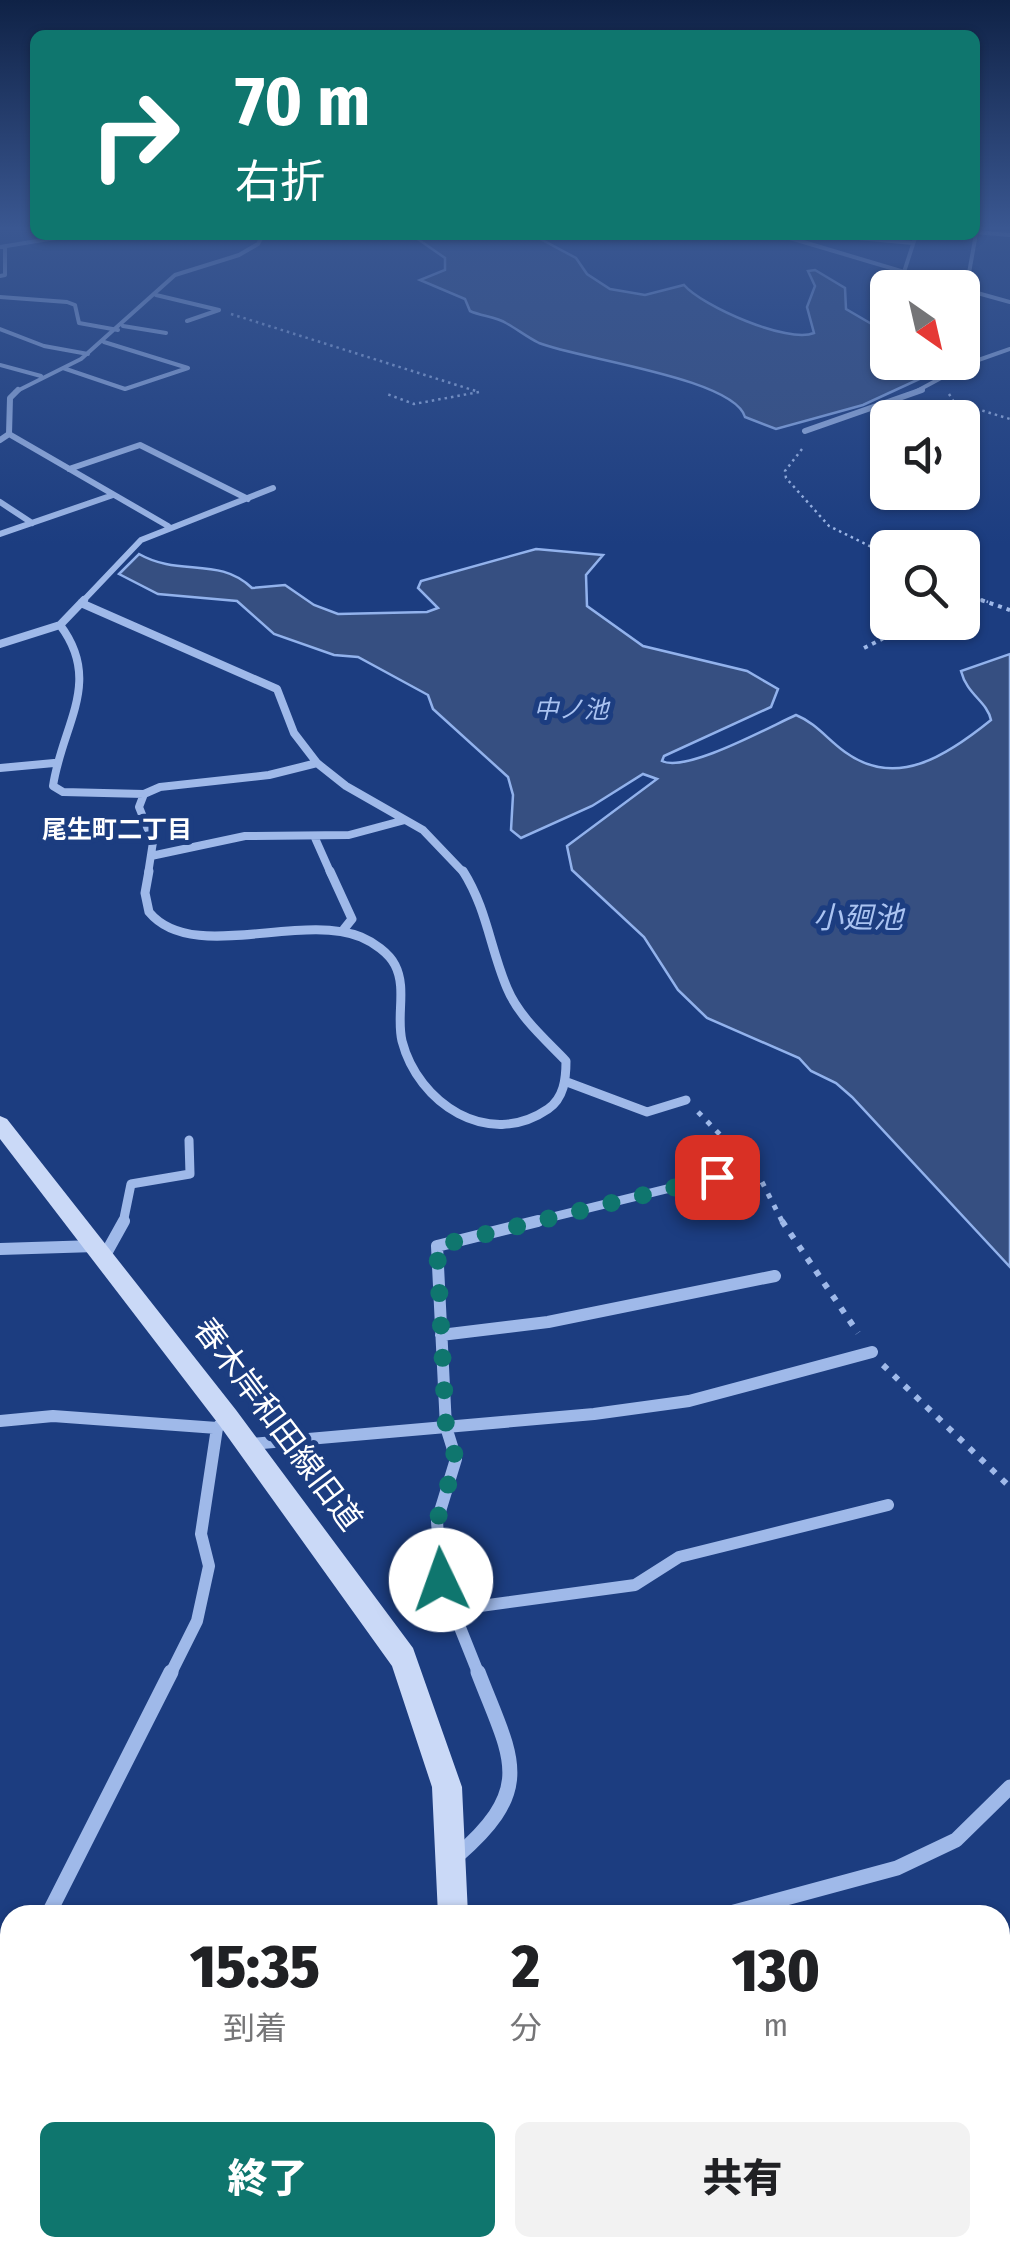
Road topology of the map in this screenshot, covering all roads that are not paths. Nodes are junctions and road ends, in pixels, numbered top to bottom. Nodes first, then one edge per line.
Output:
1 (11, 333) edge
2 (114, 333) edge
3 (104, 342) junction
4 (1010, 349) edge
5 (88, 354) junction
6 (0, 365) edge
7 (62, 368) junction
8 (42, 376) junction
9 (804, 431) road end
10 (9, 434) junction
11 (0, 440) edge
12 (70, 469) junction
13 (273, 488) dead end
14 (114, 495) junction
15 (248, 499) junction
16 (0, 502) edge
17 (32, 523) junction
18 (168, 526) junction
19 (0, 534) edge
20 (81, 604) junction
21 (60, 626) junction
22 (0, 644) edge
23 (54, 763) junction
24 (317, 763) junction
25 (0, 768) edge
26 (144, 794) junction
27 (406, 820) junction
28 (315, 838) junction
29 (151, 856) junction
30 (344, 930) junction
31 (567, 1082) junction
32 (686, 1100) road end
33 (0, 1124) edge
34 (189, 1140) dead end
35 (752, 1168) road end
36 (0, 1249) edge
37 (100, 1252) junction
38 (775, 1276) dead end
39 (441, 1335) junction
40 (872, 1352) road end
41 (0, 1421) edge
42 (222, 1423) junction
43 (446, 1427) junction
44 (248, 1445) junction
45 (888, 1505) dead end
46 (451, 1610) junction
47 (1010, 1787) edge
48 (453, 1859) junction
49 (53, 1905) edge
50 (453, 1905) edge
51 (761, 1905) edge

1 - 5 street
2 - 3 street
3 - 5 street
3 - 7 street
4 - 9 street
5 - 7 street
6 - 8 street
7 - 8 street
8 - 10 street
10 - 11 street
10 - 12 street
12 - 14 street
12 - 15 street
13 - 15 street
14 - 17 street
14 - 18 street
15 - 18 street
16 - 17 street
17 - 19 street
18 - 20 street
20 - 21 street
20 - 24 street
21 - 22 street
21 - 23 street
23 - 25 street
23 - 26 street
24 - 26 street
24 - 27 street
26 - 29 street
27 - 28 street
27 - 31 street
28 - 29 street
28 - 30 street
29 - 30 street
30 - 31 street
31 - 32 street
33 - 37 street, 春木岸和田線旧道
34 - 37 street
35 - 39 street
36 - 37 street
37 - 42 street, 春木岸和田線旧道
38 - 39 street
39 - 43 street
40 - 43 street
41 - 42 street
42 - 44 street, 春木岸和田線旧道
42 - 49 street
43 - 44 street
43 - 46 street
44 - 48 street, 春木岸和田線旧道
45 - 46 street
46 - 48 street
47 - 51 street
48 - 50 street, 春木岸和田線旧道

